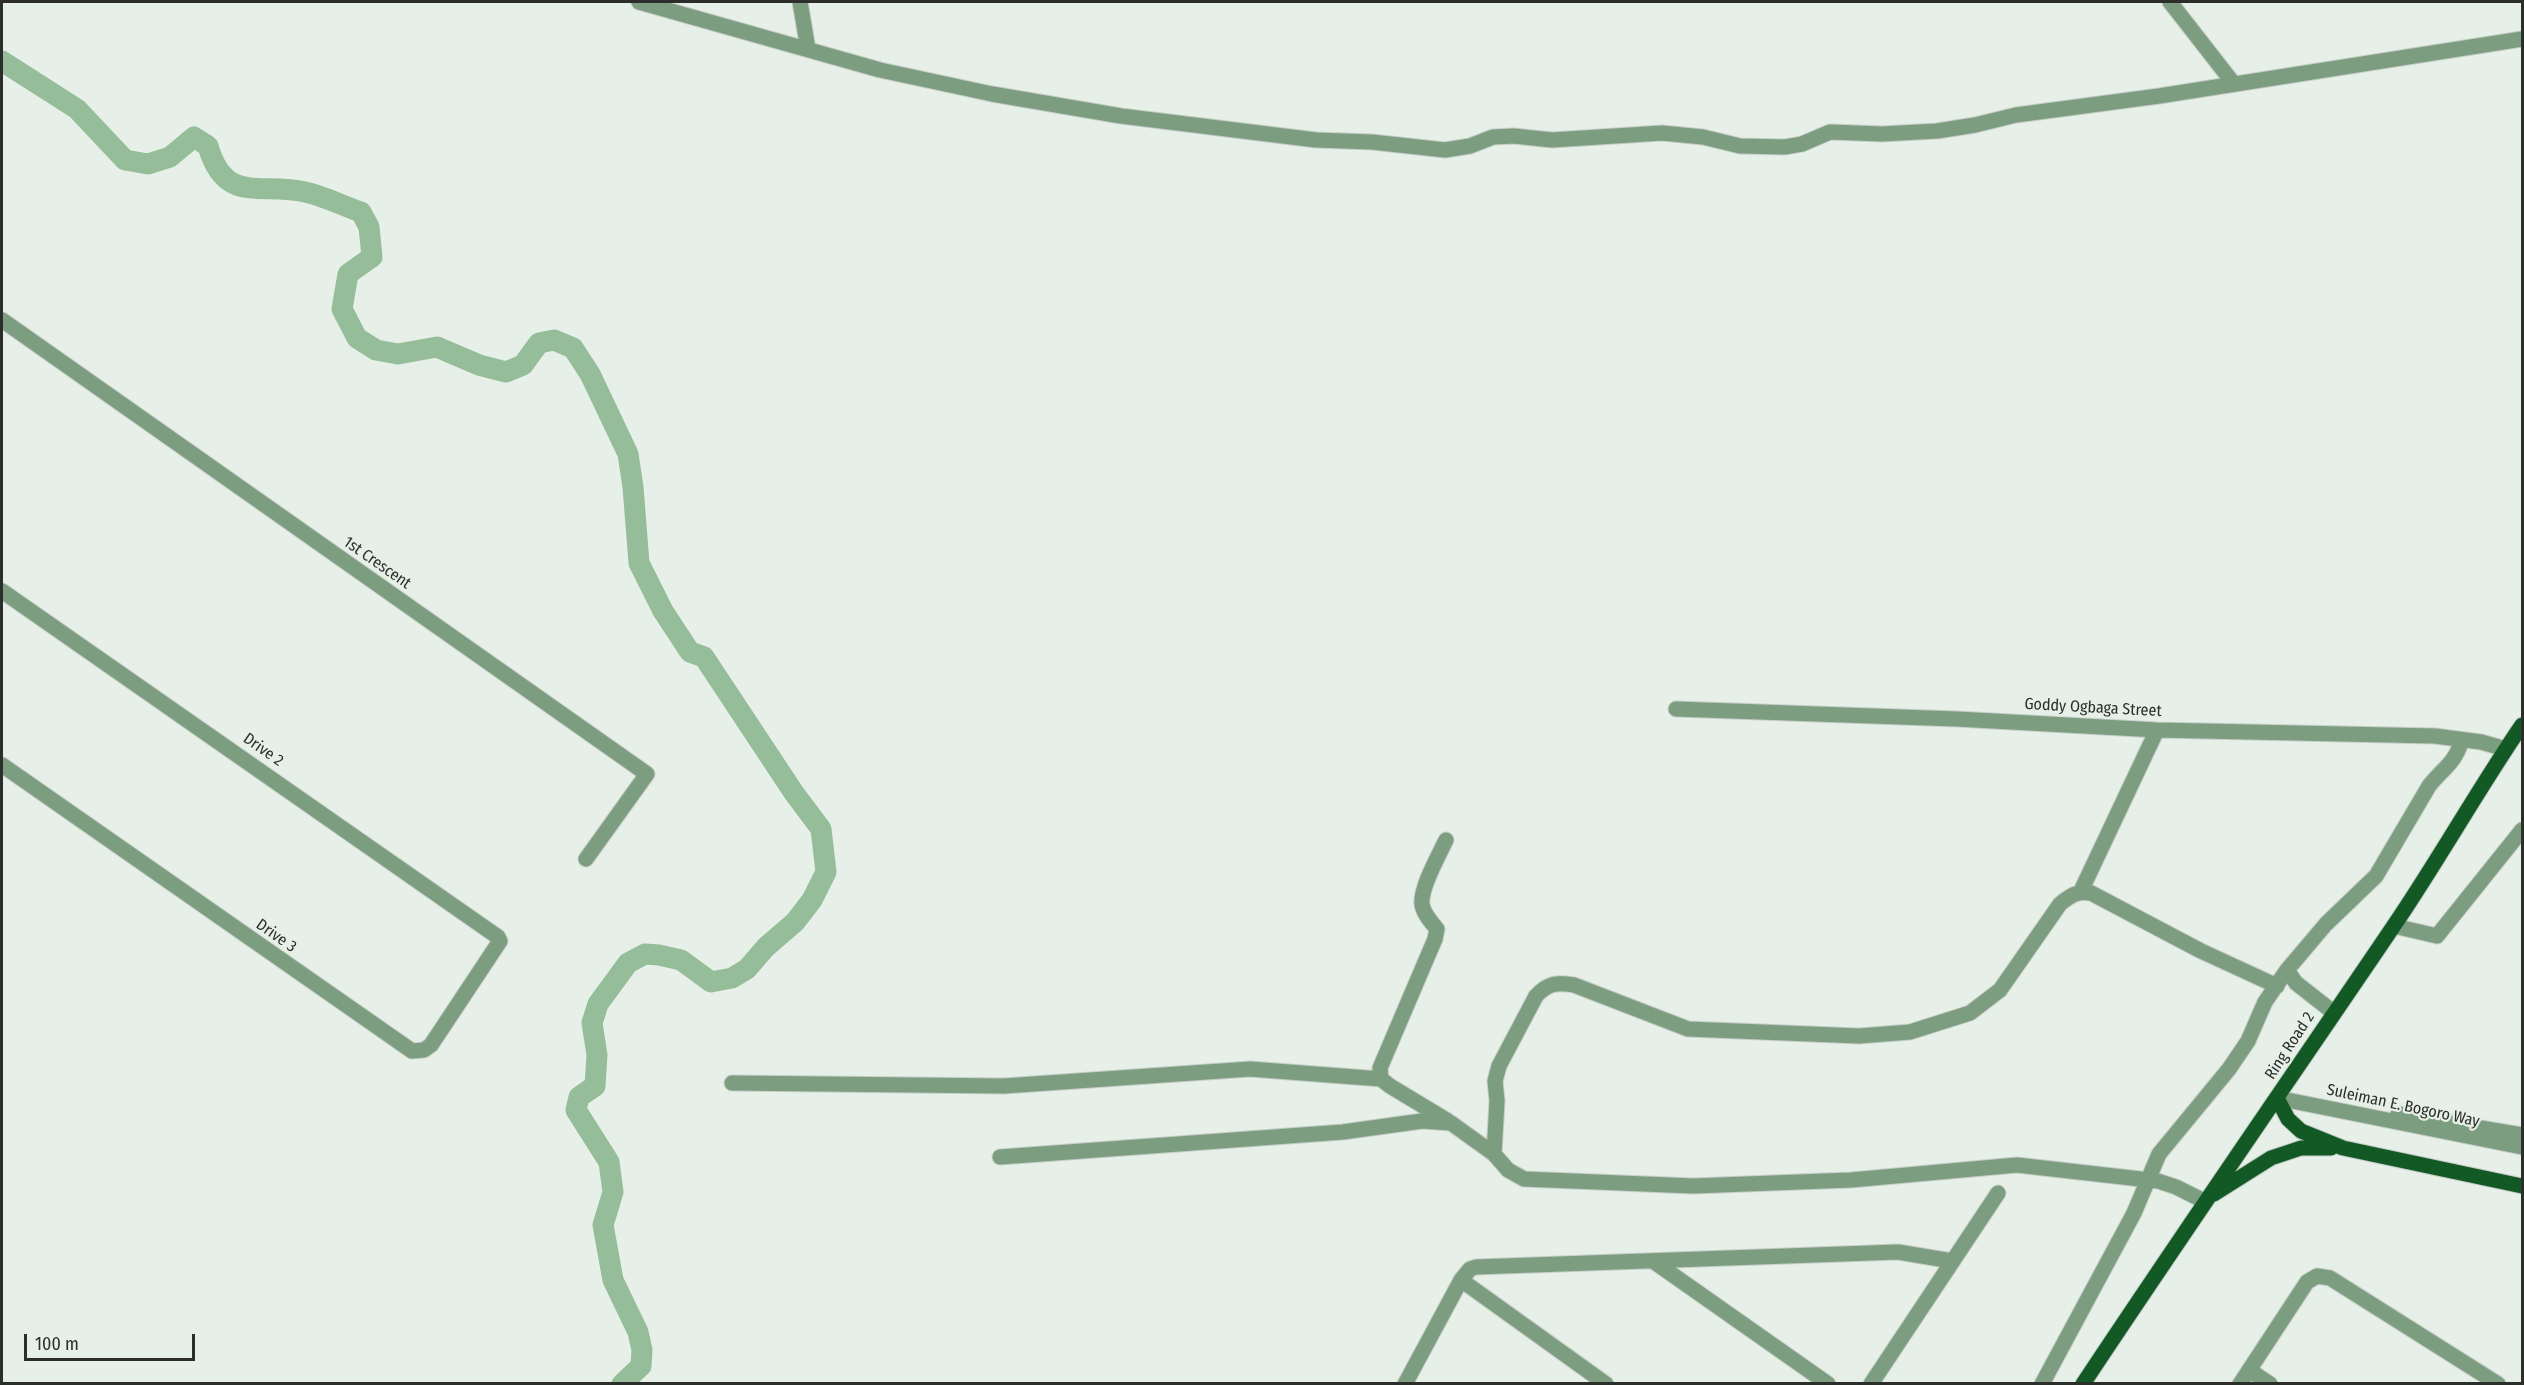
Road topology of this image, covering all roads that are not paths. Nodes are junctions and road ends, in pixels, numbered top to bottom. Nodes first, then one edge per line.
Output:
1 (639, 2) edge
2 (800, 2) edge
3 (2170, 2) edge
4 (2523, 39) edge
5 (808, 49) junction
6 (2234, 84) junction
7 (2, 320) edge
8 (2, 591) edge
9 (1676, 709) dead end
10 (2523, 725) edge
11 (2157, 730) junction
12 (2462, 740) junction
13 (2506, 749) junction
14 (2, 765) edge
15 (2523, 830) edge
16 (1446, 840) dead end
17 (586, 859) dead end
18 (2081, 891) junction
19 (2394, 926) junction
20 (500, 941) joint
21 (2287, 970) junction
22 (2277, 986) junction
23 (2333, 1012) junction
24 (1381, 1078) junction
25 (732, 1083) dead end
26 (2280, 1094) junction
27 (1451, 1123) junction
28 (2523, 1135) edge
29 (2523, 1147) edge
30 (2343, 1148) junction
31 (1494, 1154) junction
32 (1000, 1156) dead end
33 (2149, 1180) junction
34 (2523, 1186) edge
35 (1998, 1193) dead end
36 (2205, 1200) junction
37 (1653, 1261) junction
38 (1952, 1261) junction
39 (1461, 1280) junction
40 (2249, 1370) junction
41 (1405, 1383) edge
42 (1606, 1383) edge
43 (1828, 1383) edge
44 (1871, 1383) edge
45 (2042, 1383) edge
46 (2083, 1383) edge
47 (2240, 1383) edge
48 (2270, 1383) edge
49 (2498, 1383) edge

1 - 5 street
2 - 5 street
3 - 6 street
4 - 6 street
5 - 6 street
7 - 17 street, 1st Crescent
8 - 20 street, Drive 2
9 - 11 street, Goddy Ogbaga Street
10 - 13 main road, Ring Road 2
11 - 12 street, Goddy Ogbaga Street
11 - 18 street
12 - 13 street, Goddy Ogbaga Street
12 - 21 street
13 - 19 main road, Ring Road 2
14 - 20 street, Drive 3
15 - 19 street
16 - 24 street
18 - 22 street
18 - 31 street
19 - 23 main road, Ring Road 2
21 - 22 street
21 - 23 street
22 - 33 street
23 - 26 main road, Ring Road 2
24 - 25 street
24 - 27 street
26 - 28 street, Suleiman E. Bogoro Way
26 - 29 street, Suleiman E. Bogoro Way
26 - 30 main road
26 - 36 main road, Ring Road 2
27 - 31 street
27 - 32 street
30 - 34 main road
30 - 36 main road
31 - 33 street
33 - 36 street
33 - 45 street
35 - 38 street
36 - 46 main road, Ring Road 2
37 - 38 street
37 - 39 street
37 - 43 street
38 - 44 street
39 - 41 street
39 - 42 street
40 - 47 street
40 - 48 street
40 - 49 street

